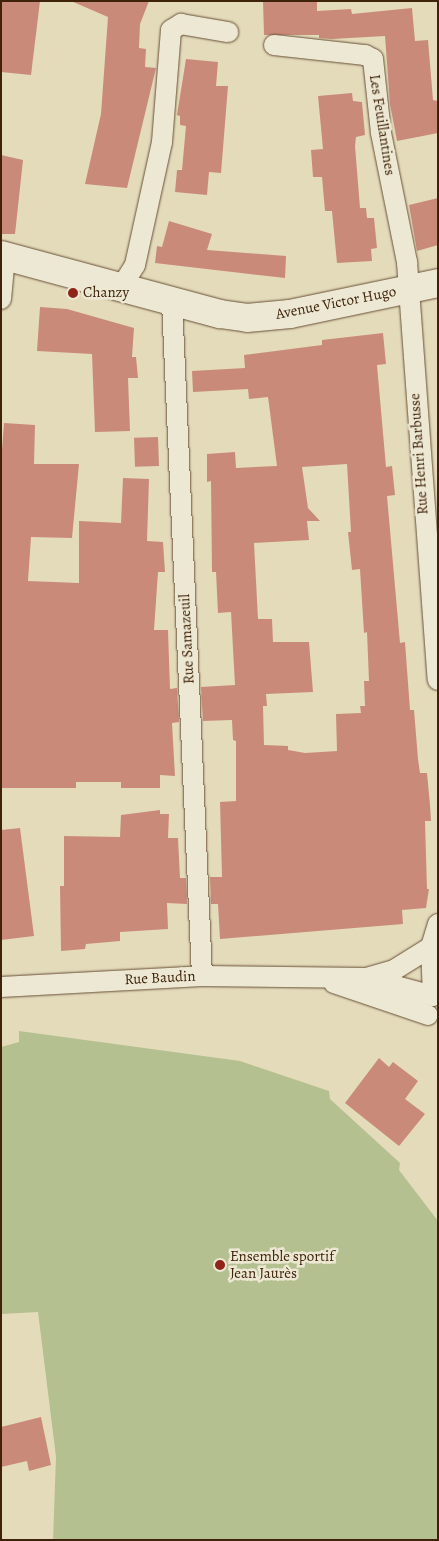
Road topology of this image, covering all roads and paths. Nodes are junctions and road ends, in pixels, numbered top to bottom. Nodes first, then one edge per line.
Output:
1 (228, 32) dead end
2 (274, 45) dead end
3 (3, 256) edge
4 (438, 283) edge
5 (120, 289) junction
6 (408, 289) junction
7 (1, 299) edge
8 (172, 302) junction
9 (438, 680) edge
10 (438, 924) edge
11 (431, 947) junction
12 (202, 976) junction
13 (318, 978) junction
14 (366, 978) junction
15 (1, 987) edge
16 (434, 1008) edge

1 - 5 street
2 - 6 street, Les Feuillantines
3 - 5 street, Avenue Victor Hugo
3 - 7 street
4 - 6 street, Avenue Victor Hugo
5 - 8 street, Avenue Victor Hugo
6 - 8 street, Avenue Victor Hugo
6 - 9 street, Rue Henri Barbusse
8 - 12 street, Rue Samazeuil
10 - 11 street
11 - 14 street
11 - 16 street
12 - 13 street, Rue Baudin
12 - 15 street, Rue Baudin
13 - 14 street, Rue Baudin
13 - 16 street, Rue Baudin
14 - 16 street, Rue Baudin

